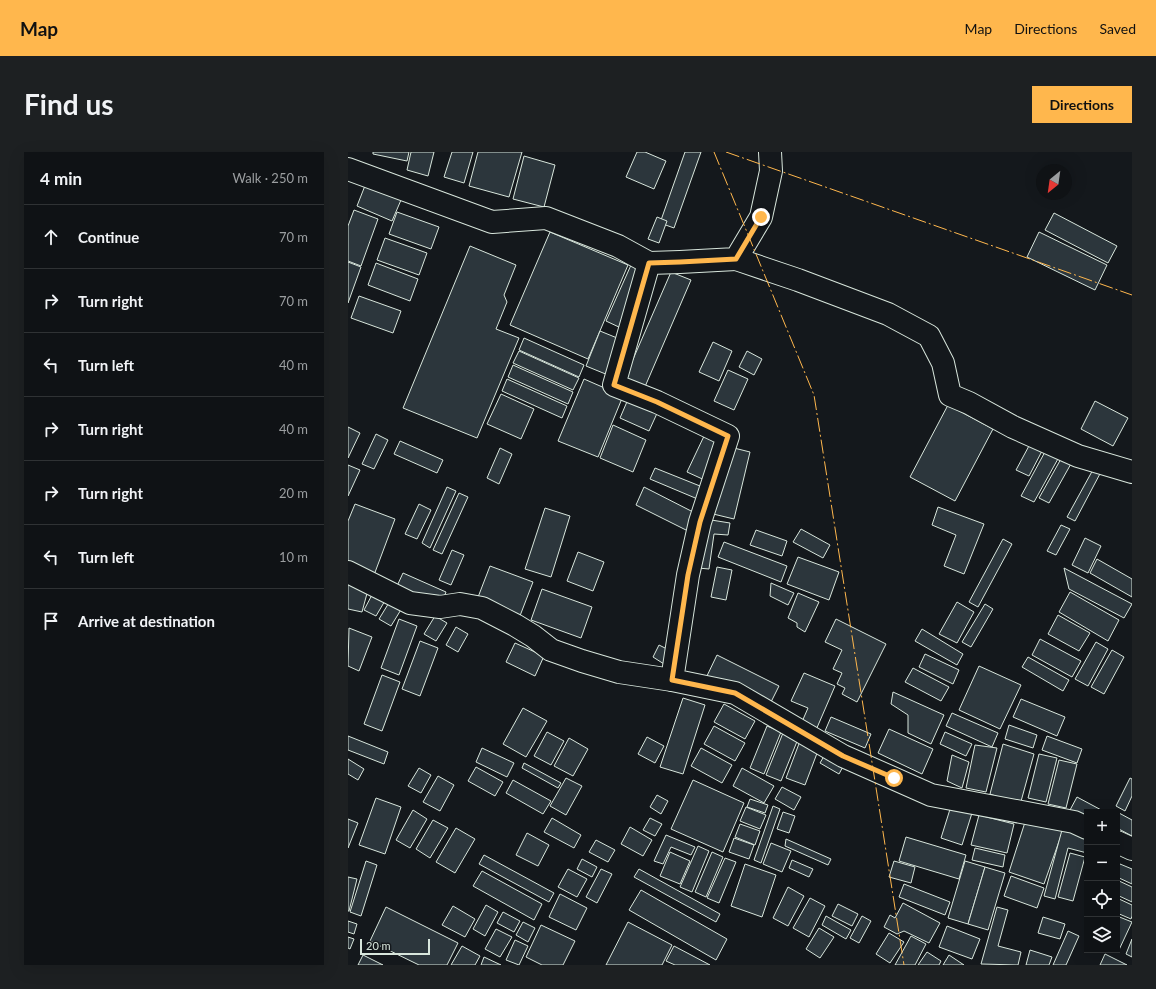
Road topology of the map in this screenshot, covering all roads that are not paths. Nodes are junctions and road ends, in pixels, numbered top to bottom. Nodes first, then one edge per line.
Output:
1 (770, 152) edge
2 (348, 169) edge
3 (736, 259) junction
4 (649, 263) junction
5 (1132, 472) edge
6 (348, 572) edge
7 (672, 680) junction
8 (1084, 827) edge
9 (1120, 843) edge
10 (1132, 849) edge

1 - 3 street
2 - 4 street
3 - 4 street
3 - 5 street
4 - 7 street
6 - 7 street
7 - 8 street
9 - 10 street

